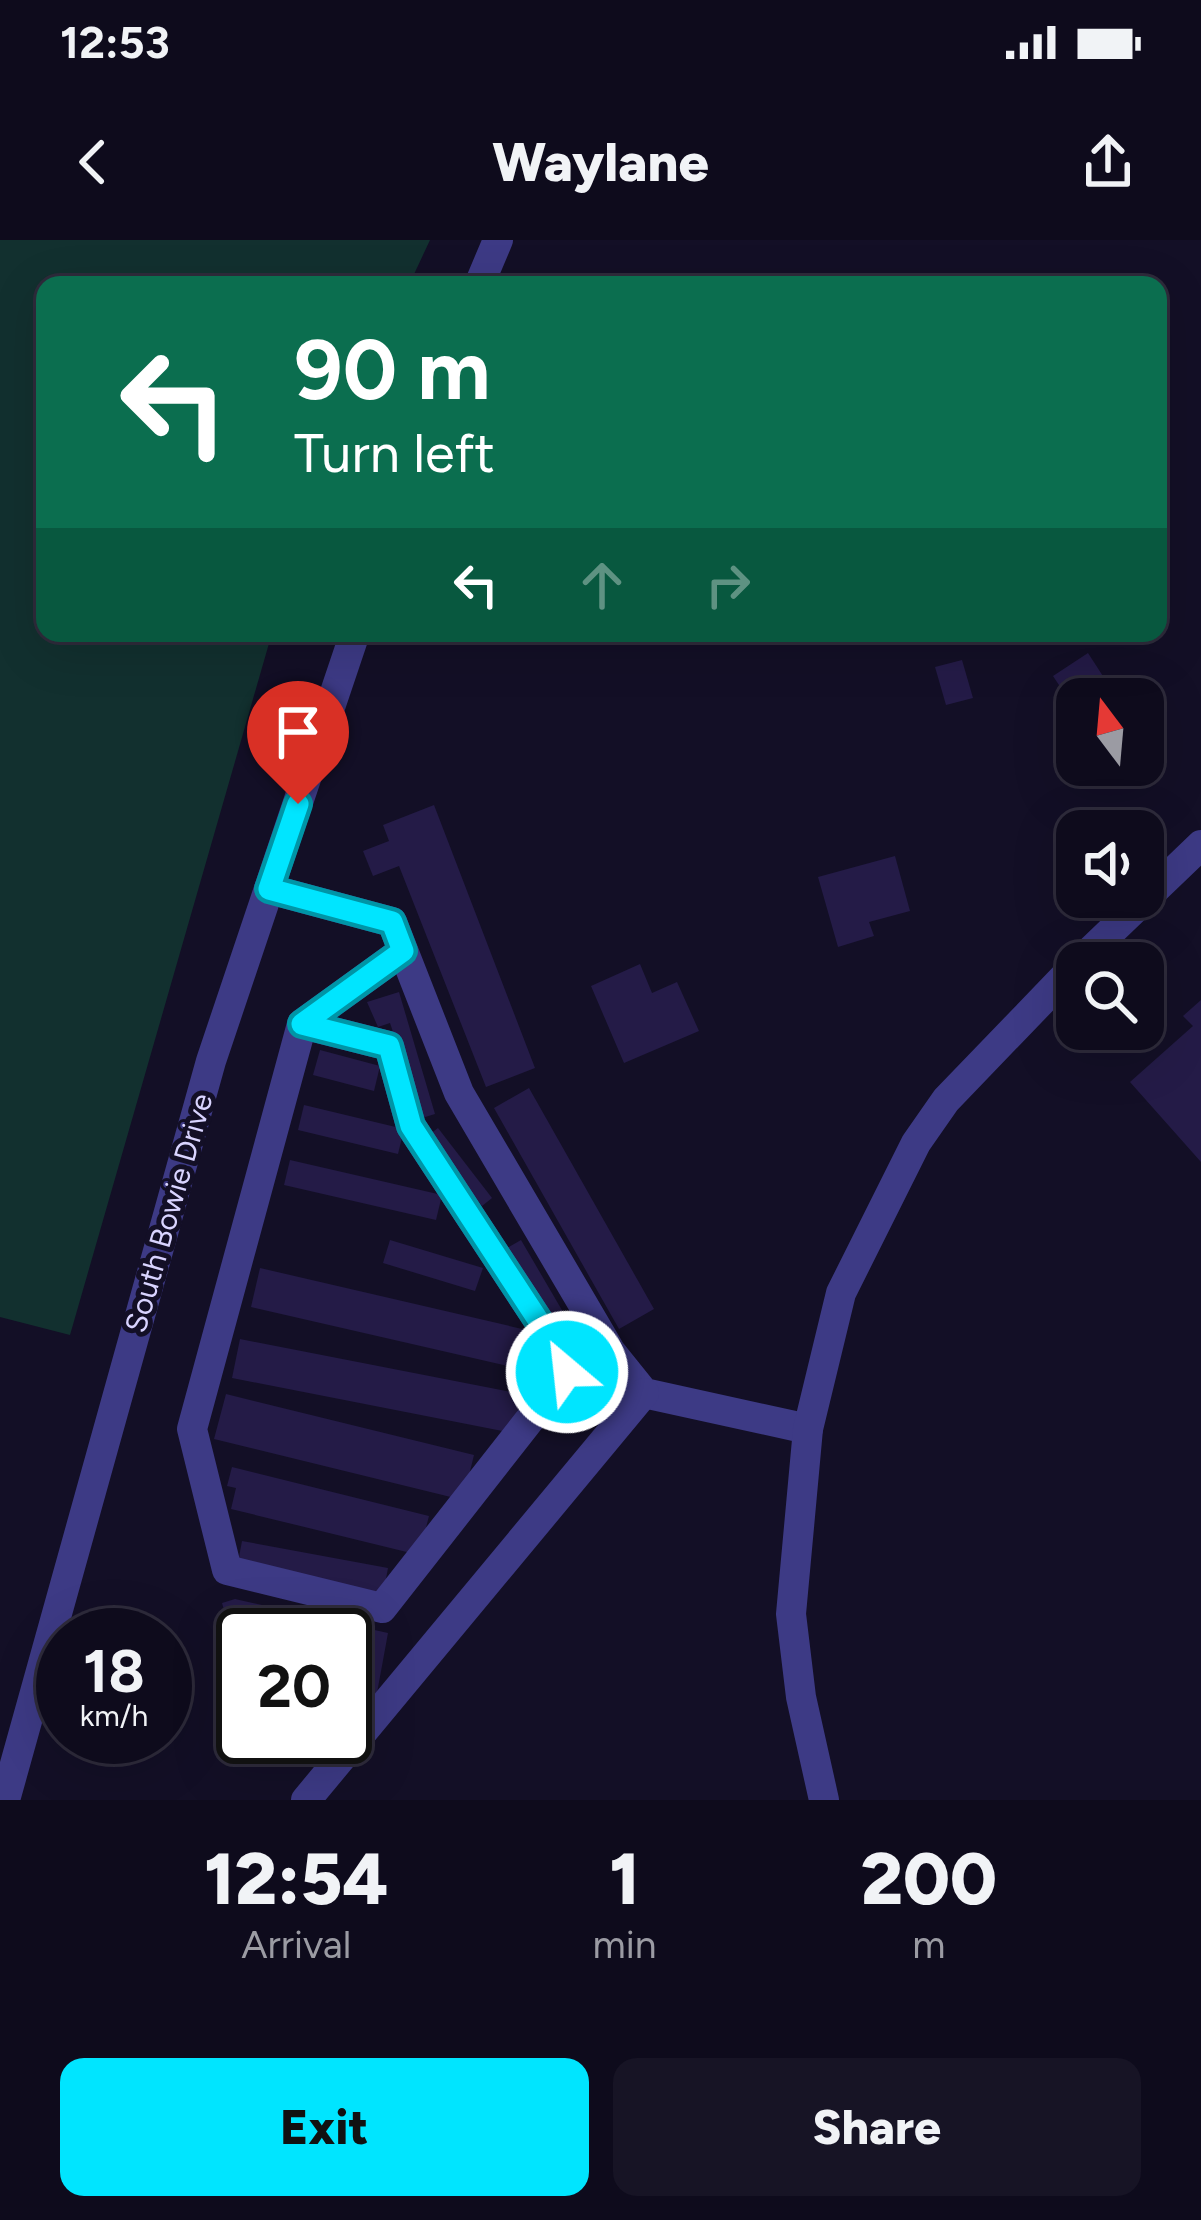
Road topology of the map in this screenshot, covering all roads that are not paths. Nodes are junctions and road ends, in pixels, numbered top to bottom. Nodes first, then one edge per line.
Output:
1 (498, 240) edge
2 (483, 276) edge
3 (352, 642) edge
4 (1198, 854) edge
5 (269, 889) junction
6 (1103, 942) edge
7 (403, 951) junction
8 (1056, 987) edge
9 (302, 1024) junction
10 (644, 1393) junction
11 (808, 1429) junction
12 (5, 1800) edge
13 (306, 1800) edge
14 (824, 1800) edge

1 - 2 street
3 - 5 street, South Bowie Drive
4 - 6 street
5 - 7 street
5 - 12 street, South Bowie Drive
7 - 9 street
7 - 10 street
8 - 11 street
9 - 9 street
10 - 11 street
10 - 13 street
11 - 14 street

